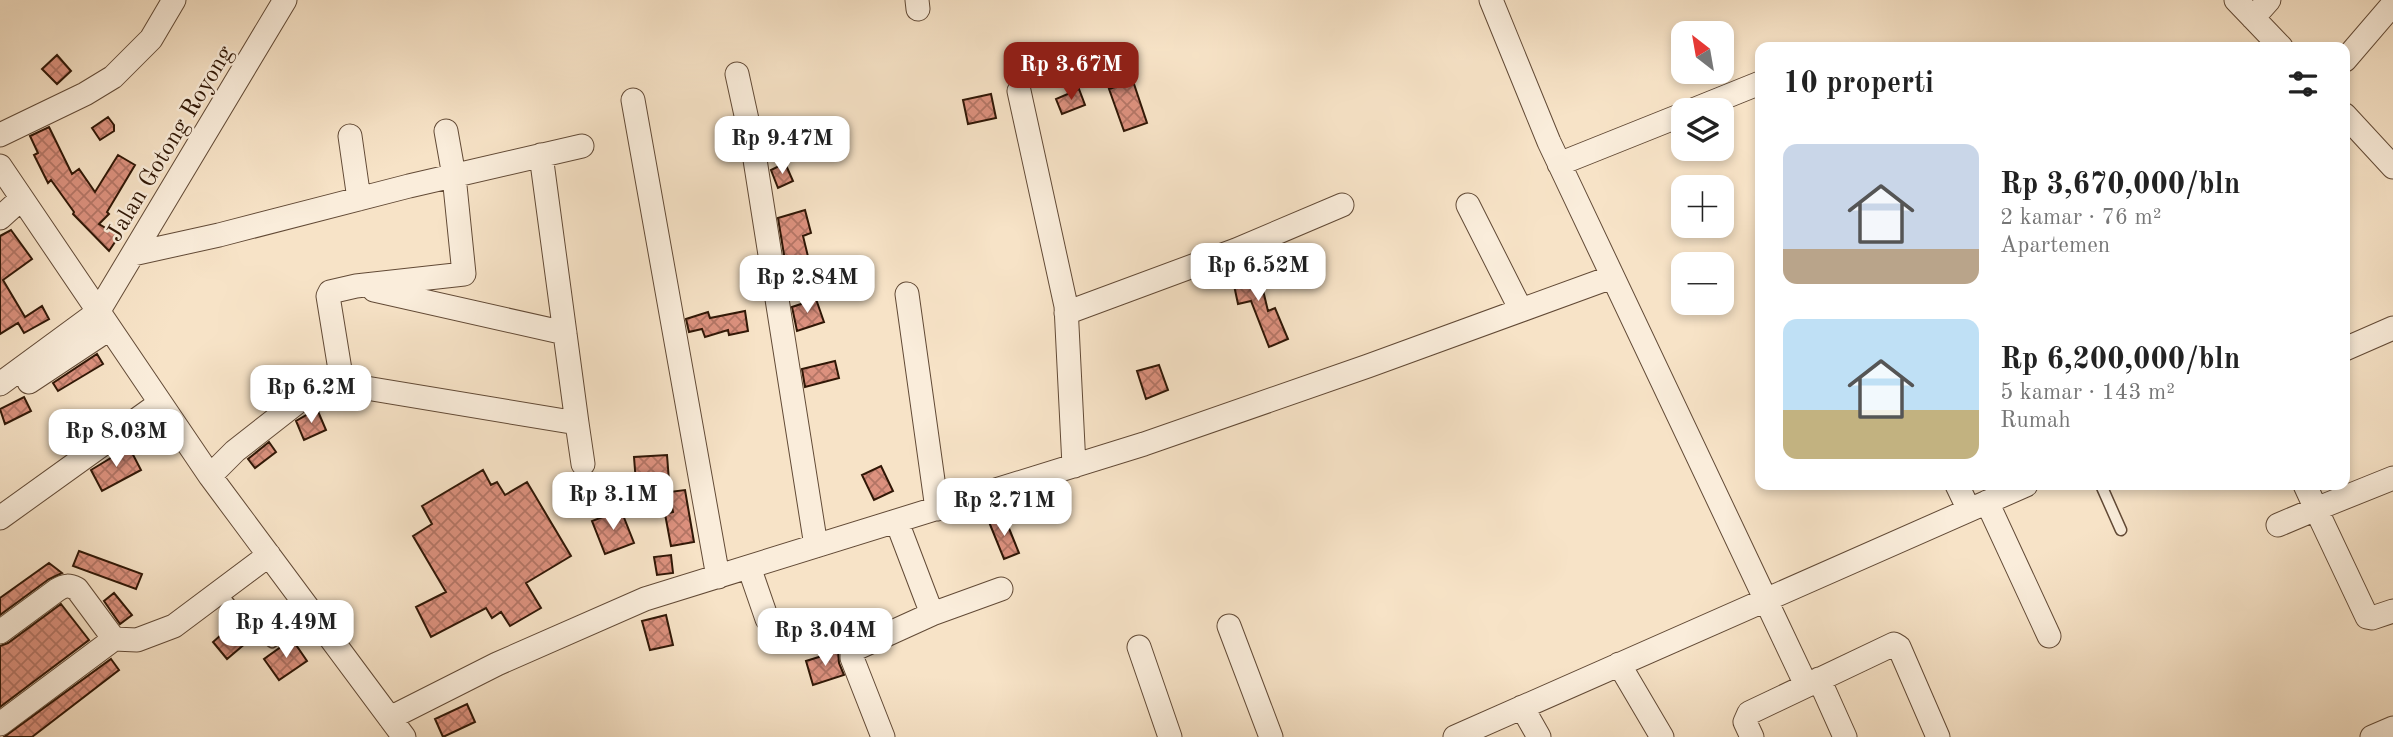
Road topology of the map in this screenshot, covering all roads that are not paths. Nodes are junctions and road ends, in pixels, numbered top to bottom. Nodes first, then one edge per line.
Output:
1 (174, 0) edge
2 (285, 0) edge
3 (1491, 0) edge
4 (2236, 0) edge
5 (2269, 0) edge
6 (2393, 4) edge
7 (2253, 18) junction
8 (2276, 42) edge
9 (2350, 54) edge
10 (737, 74) dead end
11 (1755, 85) edge
12 (1019, 91) dead end
13 (1723, 98) edge
14 (633, 100) dead end
15 (1671, 119) edge
16 (2350, 120) edge
17 (446, 131) dead end
18 (0, 135) edge
19 (350, 136) dead end
20 (582, 146) dead end
21 (541, 155) junction
22 (1559, 164) junction
23 (0, 166) edge
24 (2393, 167) edge
25 (454, 176) junction
26 (21, 199) junction
27 (359, 199) junction
28 (1342, 205) dead end
29 (1468, 205) dead end
30 (0, 218) edge
31 (133, 254) junction
32 (464, 274) junction
33 (1612, 277) junction
34 (356, 286) junction
35 (907, 295) dead end
36 (1521, 310) junction
37 (468, 312) junction
38 (1066, 313) junction
39 (103, 321) junction
40 (2393, 328) edge
41 (565, 333) junction
42 (2350, 347) edge
43 (29, 382) dead end
44 (0, 384) edge
45 (309, 394) dead end
46 (160, 403) junction
47 (577, 423) junction
48 (583, 464) dead end
49 (1073, 466) junction
50 (210, 475) junction
51 (2393, 478) edge
52 (1962, 490) edge
53 (2015, 490) edge
54 (2103, 490) edge
55 (2307, 490) edge
56 (1978, 506) junction
57 (937, 509) junction
58 (2316, 509) junction
59 (0, 518) edge
60 (897, 522) junction
61 (2278, 525) dead end
62 (2120, 530) dead end
63 (816, 546) junction
64 (269, 555) junction
65 (750, 566) junction
66 (718, 576) junction
67 (1001, 589) dead end
68 (221, 593) junction
69 (1767, 599) junction
70 (2393, 611) edge
71 (311, 612) junction
72 (932, 614) junction
73 (767, 619) dead end
74 (1229, 626) dead end
75 (0, 632) edge
76 (2049, 636) dead end
77 (114, 639) junction
78 (1139, 647) dead end
79 (1619, 664) junction
80 (1813, 682) junction
81 (1522, 707) junction
82 (390, 718) junction
83 (0, 724) edge
84 (2393, 728) edge
85 (875, 735) edge
86 (404, 737) edge
87 (1170, 737) edge
88 (1271, 737) edge
89 (1455, 737) edge
90 (1539, 737) edge
91 (1662, 737) edge
92 (1752, 737) edge
93 (1845, 737) edge
94 (1938, 737) edge
95 (2372, 737) edge

1 - 18 street
2 - 31 street, Jalan Gotong Royong
3 - 22 street
4 - 7 street
5 - 7 street
6 - 9 street
7 - 8 street
10 - 63 street
11 - 13 street
12 - 38 street
14 - 66 street
15 - 22 street
16 - 24 street
17 - 25 street
19 - 27 street
20 - 21 street
21 - 25 street
21 - 41 street
22 - 33 street
23 - 26 street
25 - 27 street
25 - 32 street
26 - 30 street
26 - 39 street
27 - 31 street
28 - 38 street
29 - 36 street
31 - 39 street, Jalan Gotong Royong
32 - 34 street
32 - 37 street
33 - 36 street
33 - 69 street
34 - 37 street
34 - 47 street
35 - 57 street
36 - 49 street
37 - 41 street
38 - 49 street
39 - 43 street
39 - 44 street
39 - 46 street
40 - 42 street
41 - 47 street
45 - 50 street
46 - 50 street
46 - 59 street
47 - 48 street
49 - 57 street
50 - 64 street
51 - 58 street
52 - 56 street
53 - 56 street
54 - 62 lane
55 - 58 street
56 - 69 street
56 - 76 street
57 - 60 street
58 - 61 street
58 - 70 street
60 - 63 street
60 - 72 street
63 - 65 street
64 - 68 street
64 - 71 street
65 - 66 street
65 - 73 street
66 - 82 street
67 - 72 street
68 - 71 lane
68 - 77 street
69 - 79 street
69 - 80 street
71 - 82 street
72 - 85 street
74 - 88 street
75 - 77 street
77 - 83 street
78 - 87 street
79 - 81 street
79 - 91 street
80 - 92 street
80 - 93 street
80 - 94 street
81 - 89 street
81 - 90 street
82 - 86 street
84 - 95 street

